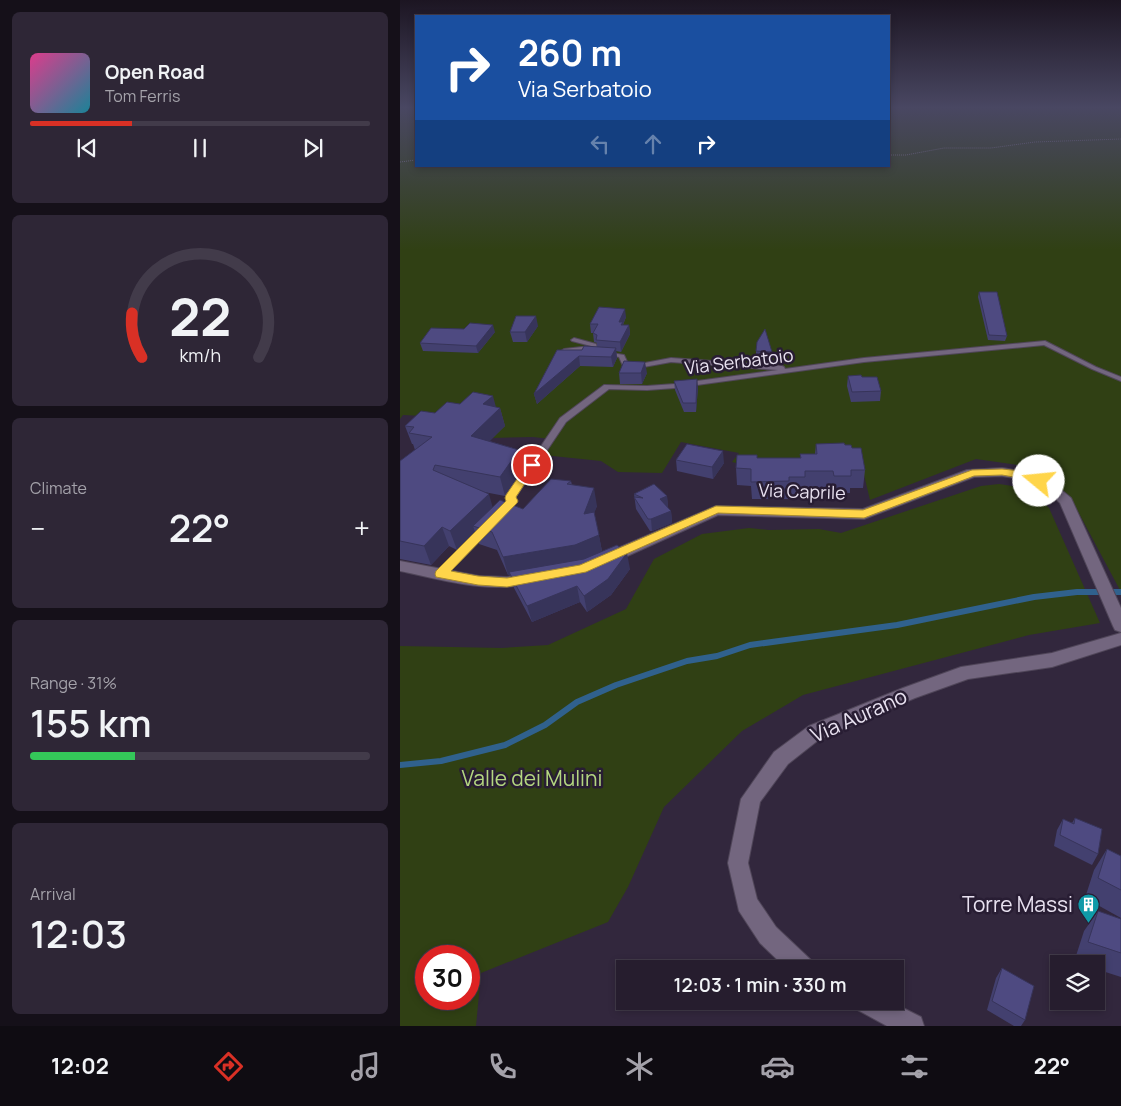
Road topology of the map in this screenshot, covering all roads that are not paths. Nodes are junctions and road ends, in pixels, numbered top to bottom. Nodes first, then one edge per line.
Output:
1 (574, 340) dead end
2 (802, 369) junction
3 (1121, 380) edge
4 (495, 520) edge
5 (489, 526) edge
6 (599, 562) edge
7 (400, 566) edge
8 (441, 574) junction
9 (545, 576) edge
10 (1118, 619) edge
11 (1121, 638) edge
12 (794, 960) edge
13 (881, 1010) edge
14 (912, 1026) edge

1 - 2 lane
2 - 3 lane, Via Serbatoio
2 - 4 lane, Via Serbatoio
5 - 8 lane
6 - 10 street, Via Caprile
7 - 8 street
8 - 9 street
11 - 12 street, Via Aurano
13 - 14 street

